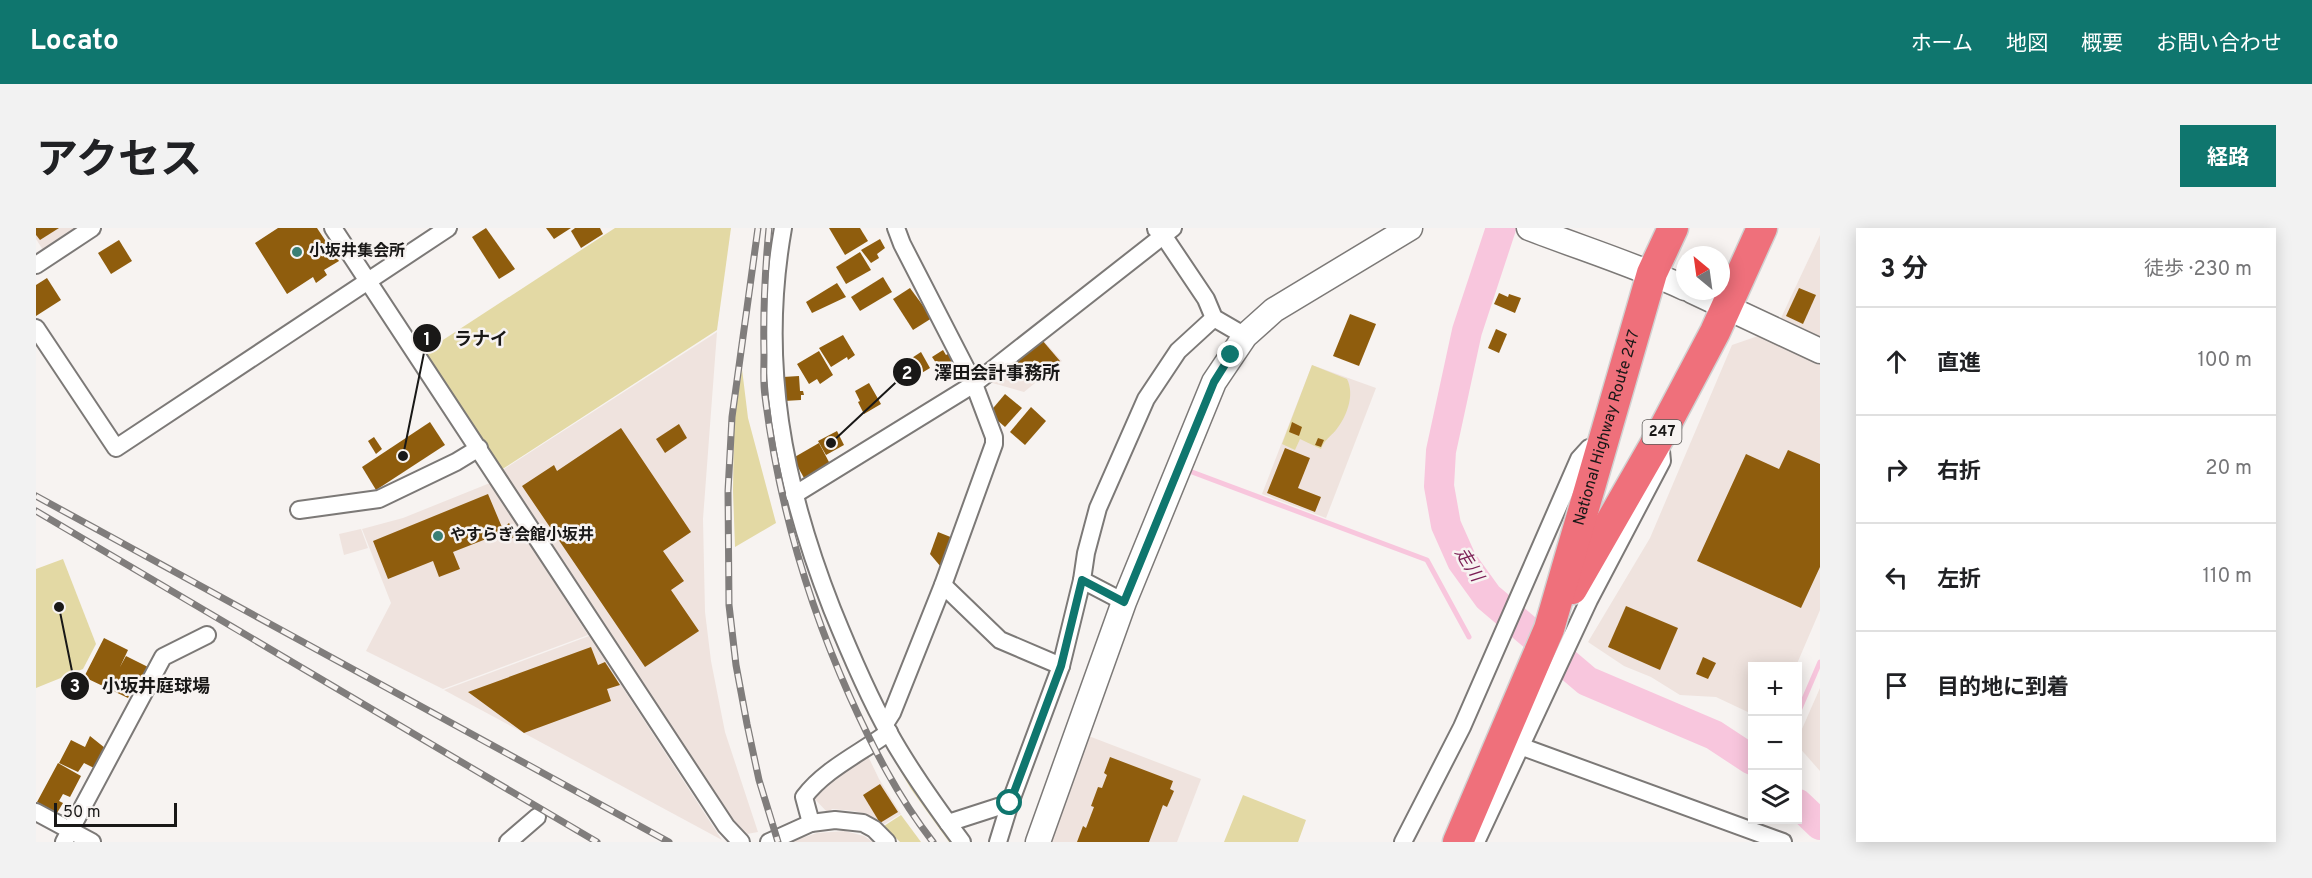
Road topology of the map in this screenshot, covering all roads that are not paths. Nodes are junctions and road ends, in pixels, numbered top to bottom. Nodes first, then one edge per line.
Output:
1 (92, 228) edge
2 (333, 228) edge
3 (448, 228) edge
4 (783, 228) edge
5 (896, 228) edge
6 (1410, 228) edge
7 (1529, 228) edge
8 (1673, 228) edge
9 (1762, 228) edge
10 (1164, 230) edge
11 (36, 265) edge
12 (1652, 273) junction
13 (367, 280) junction
14 (1676, 284) edge
15 (1712, 300) edge
16 (1728, 307) junction
17 (1214, 318) junction
18 (36, 328) edge
19 (1245, 336) junction
20 (1820, 351) edge
21 (974, 384) junction
22 (1661, 434) junction
23 (1602, 444) junction
24 (479, 448) junction
25 (794, 495) junction
26 (299, 510) dead end
27 (1082, 580) junction
28 (943, 585) junction
29 (1124, 602) junction
30 (1549, 629) junction
31 (207, 635) dead end
32 (1061, 666) junction
33 (887, 728) junction
34 (1521, 746) junction
35 (1010, 803) junction
36 (36, 812) edge
37 (537, 817) dead end
38 (811, 823) junction
39 (948, 823) junction
40 (67, 836) edge
41 (92, 842) edge
42 (508, 842) edge
43 (741, 842) edge
44 (769, 842) edge
45 (887, 842) edge
46 (962, 842) edge
47 (998, 842) edge
48 (1038, 842) edge
49 (1403, 842) edge
50 (1458, 842) edge
51 (1476, 842) edge
52 (1783, 842) edge

1 - 11 street
2 - 13 street
3 - 13 street
4 - 25 street
5 - 21 street
6 - 19 main road
7 - 12 main road
8 - 12 highway, National Highway Route 247 / 247
9 - 16 highway, National Highway Route 247 / 247
10 - 17 street
10 - 21 street
12 - 14 main road
12 - 23 highway, National Highway Route 247 / 247
13 - 18 street
13 - 24 street
15 - 16 main road
16 - 20 main road
16 - 22 highway, National Highway Route 247 / 247
17 - 19 street
17 - 27 street
19 - 29 main road
21 - 25 street
21 - 28 street
22 - 30 highway, National Highway Route 247 / 247
22 - 34 street
23 - 30 highway, National Highway Route 247 / 247
23 - 49 street
24 - 26 street
24 - 43 street
25 - 33 street
27 - 29 street
27 - 32 street
28 - 32 street
28 - 33 street
29 - 48 main road
30 - 50 highway, National Highway Route 247 / 247
31 - 40 street
32 - 35 street
33 - 38 street
33 - 39 street
34 - 51 street
34 - 52 street
35 - 39 street
35 - 47 street
36 - 40 street
37 - 42 street
38 - 44 street
38 - 45 street
39 - 46 street
40 - 41 street

